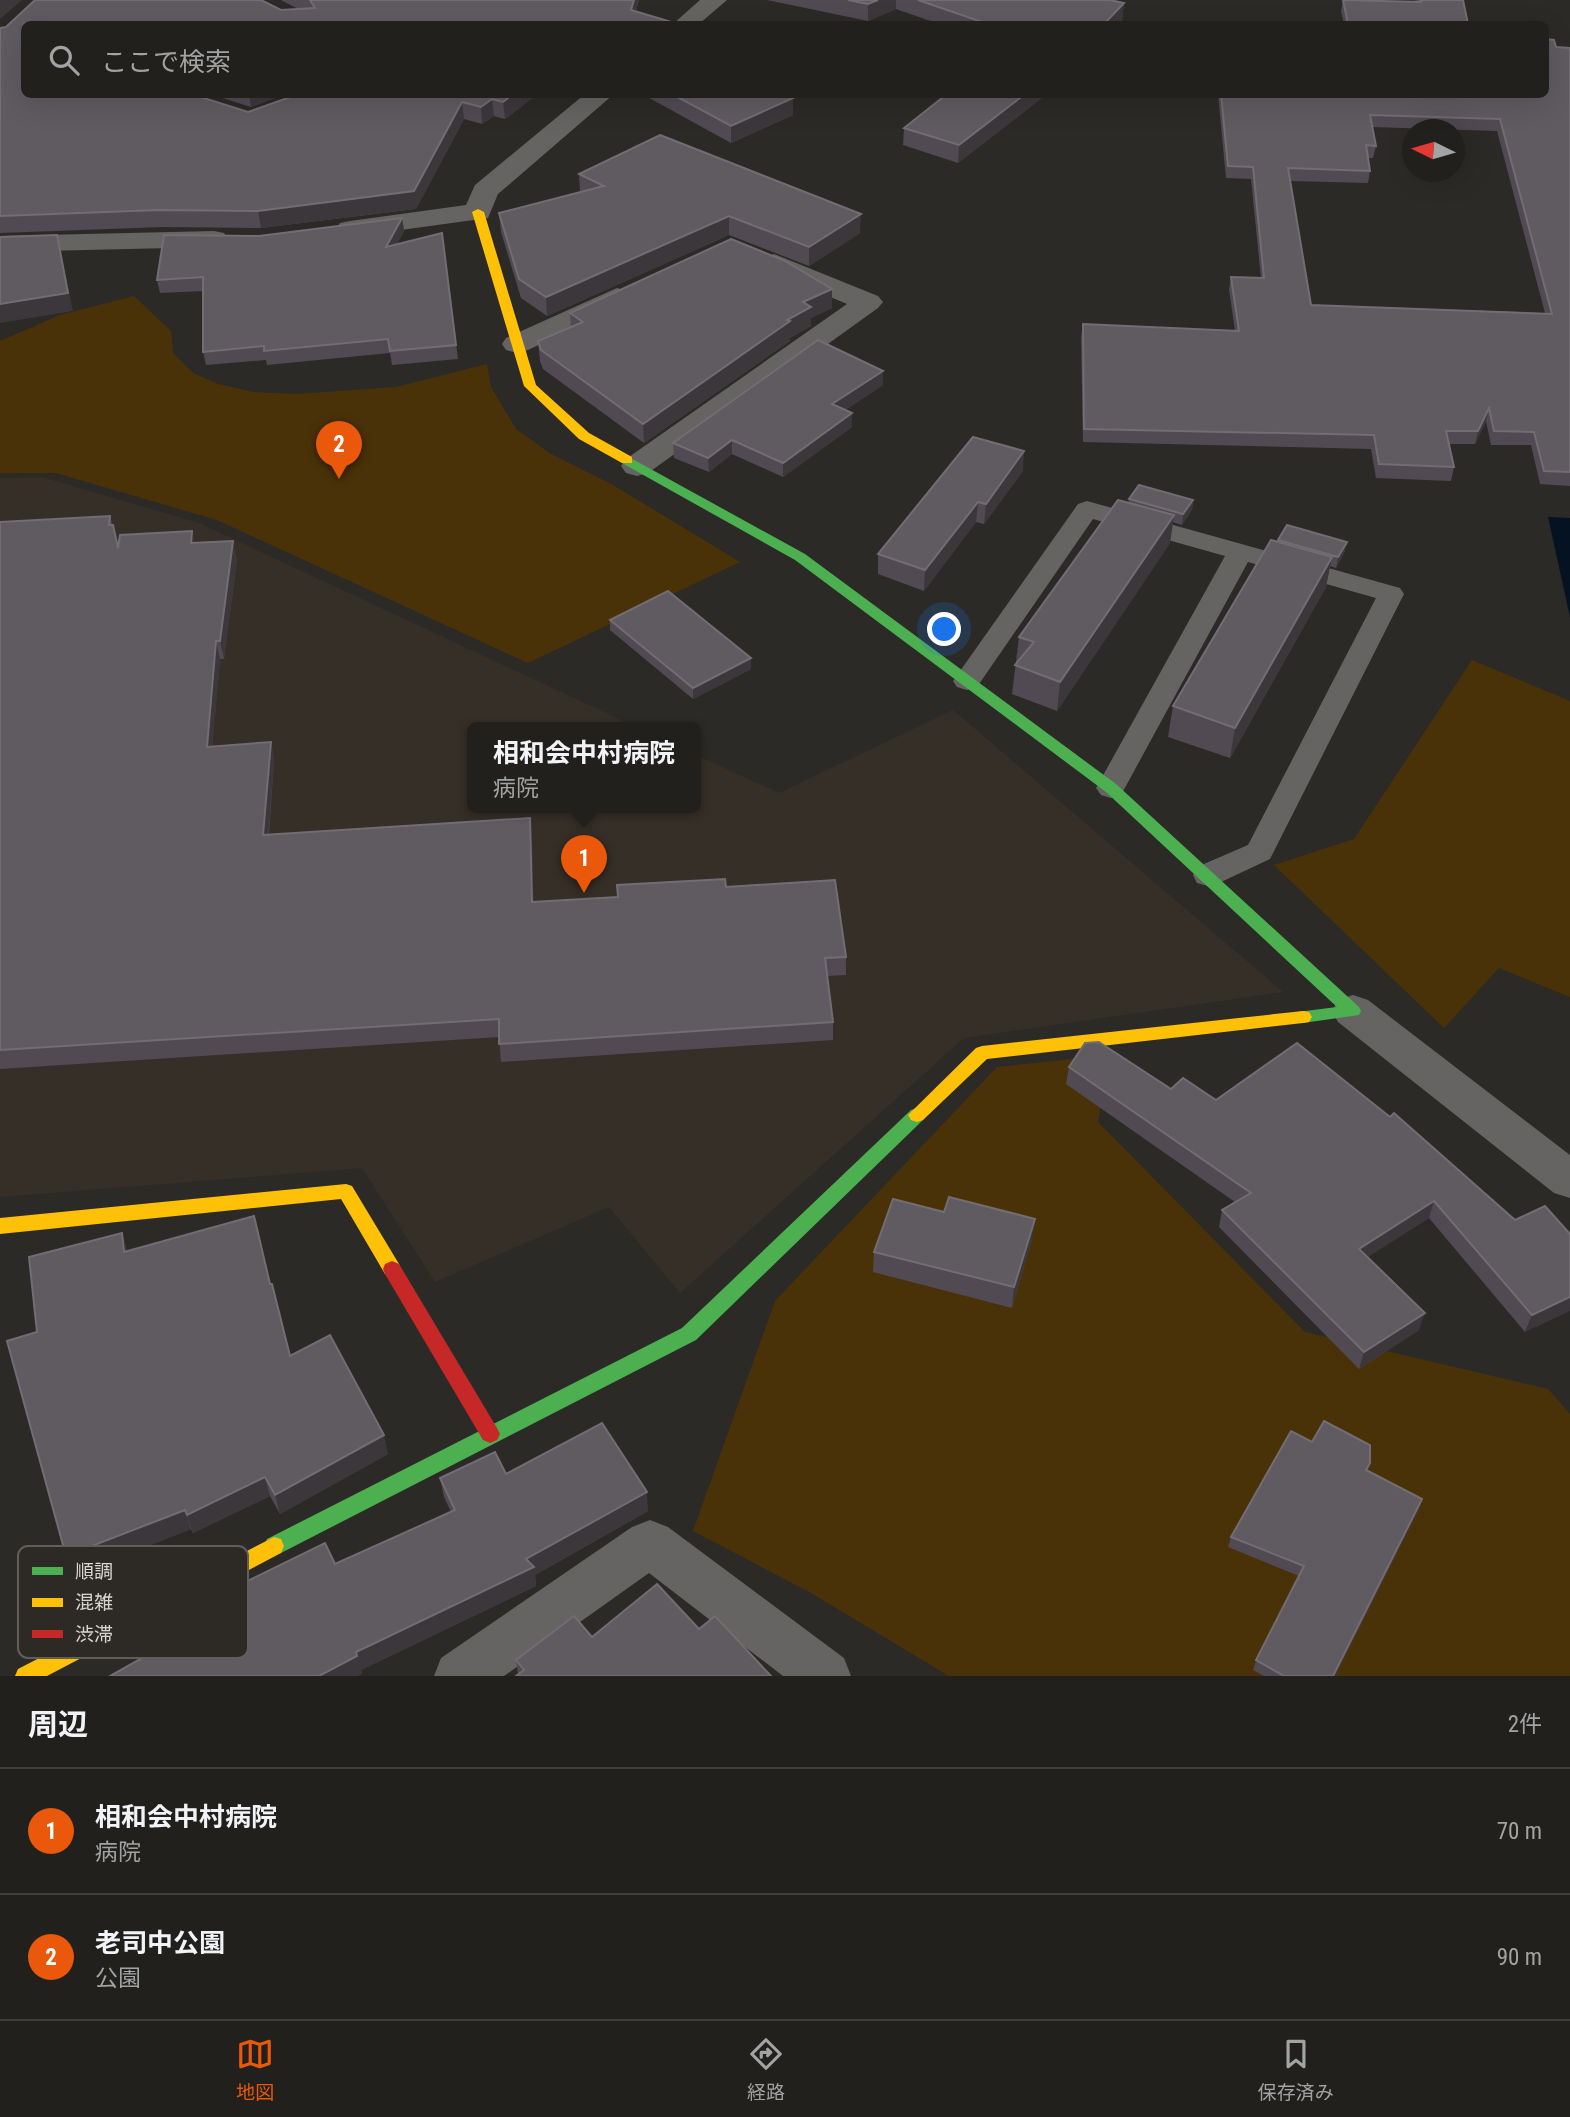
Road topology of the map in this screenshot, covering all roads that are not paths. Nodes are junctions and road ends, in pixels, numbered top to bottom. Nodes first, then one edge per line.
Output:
1 (715, 0) edge
2 (689, 21) edge
3 (596, 98) edge
4 (478, 212) junction
5 (328, 232) edge
6 (237, 239) edge
7 (0, 244) edge
8 (742, 250) edge
9 (642, 285) edge
10 (517, 344) junction
11 (637, 466) junction
12 (1240, 552) junction
13 (967, 681) junction
14 (1111, 788) junction
15 (1208, 875) junction
16 (1353, 1011) junction
17 (1570, 1180) edge
18 (0, 1226) edge
19 (490, 1434) junction
20 (248, 1560) edge
21 (61, 1658) edge
22 (26, 1676) edge
23 (460, 1676) edge
24 (825, 1676) edge

1 - 2 street
3 - 4 street
4 - 5 street
4 - 10 street
6 - 7 street
8 - 11 street
9 - 10 street
10 - 11 street
11 - 13 street
12 - 13 lane
12 - 14 lane
12 - 15 lane
13 - 14 street
14 - 15 street
15 - 16 street
16 - 17 street
16 - 19 street
18 - 19 street
19 - 20 street
21 - 22 street
23 - 24 street

